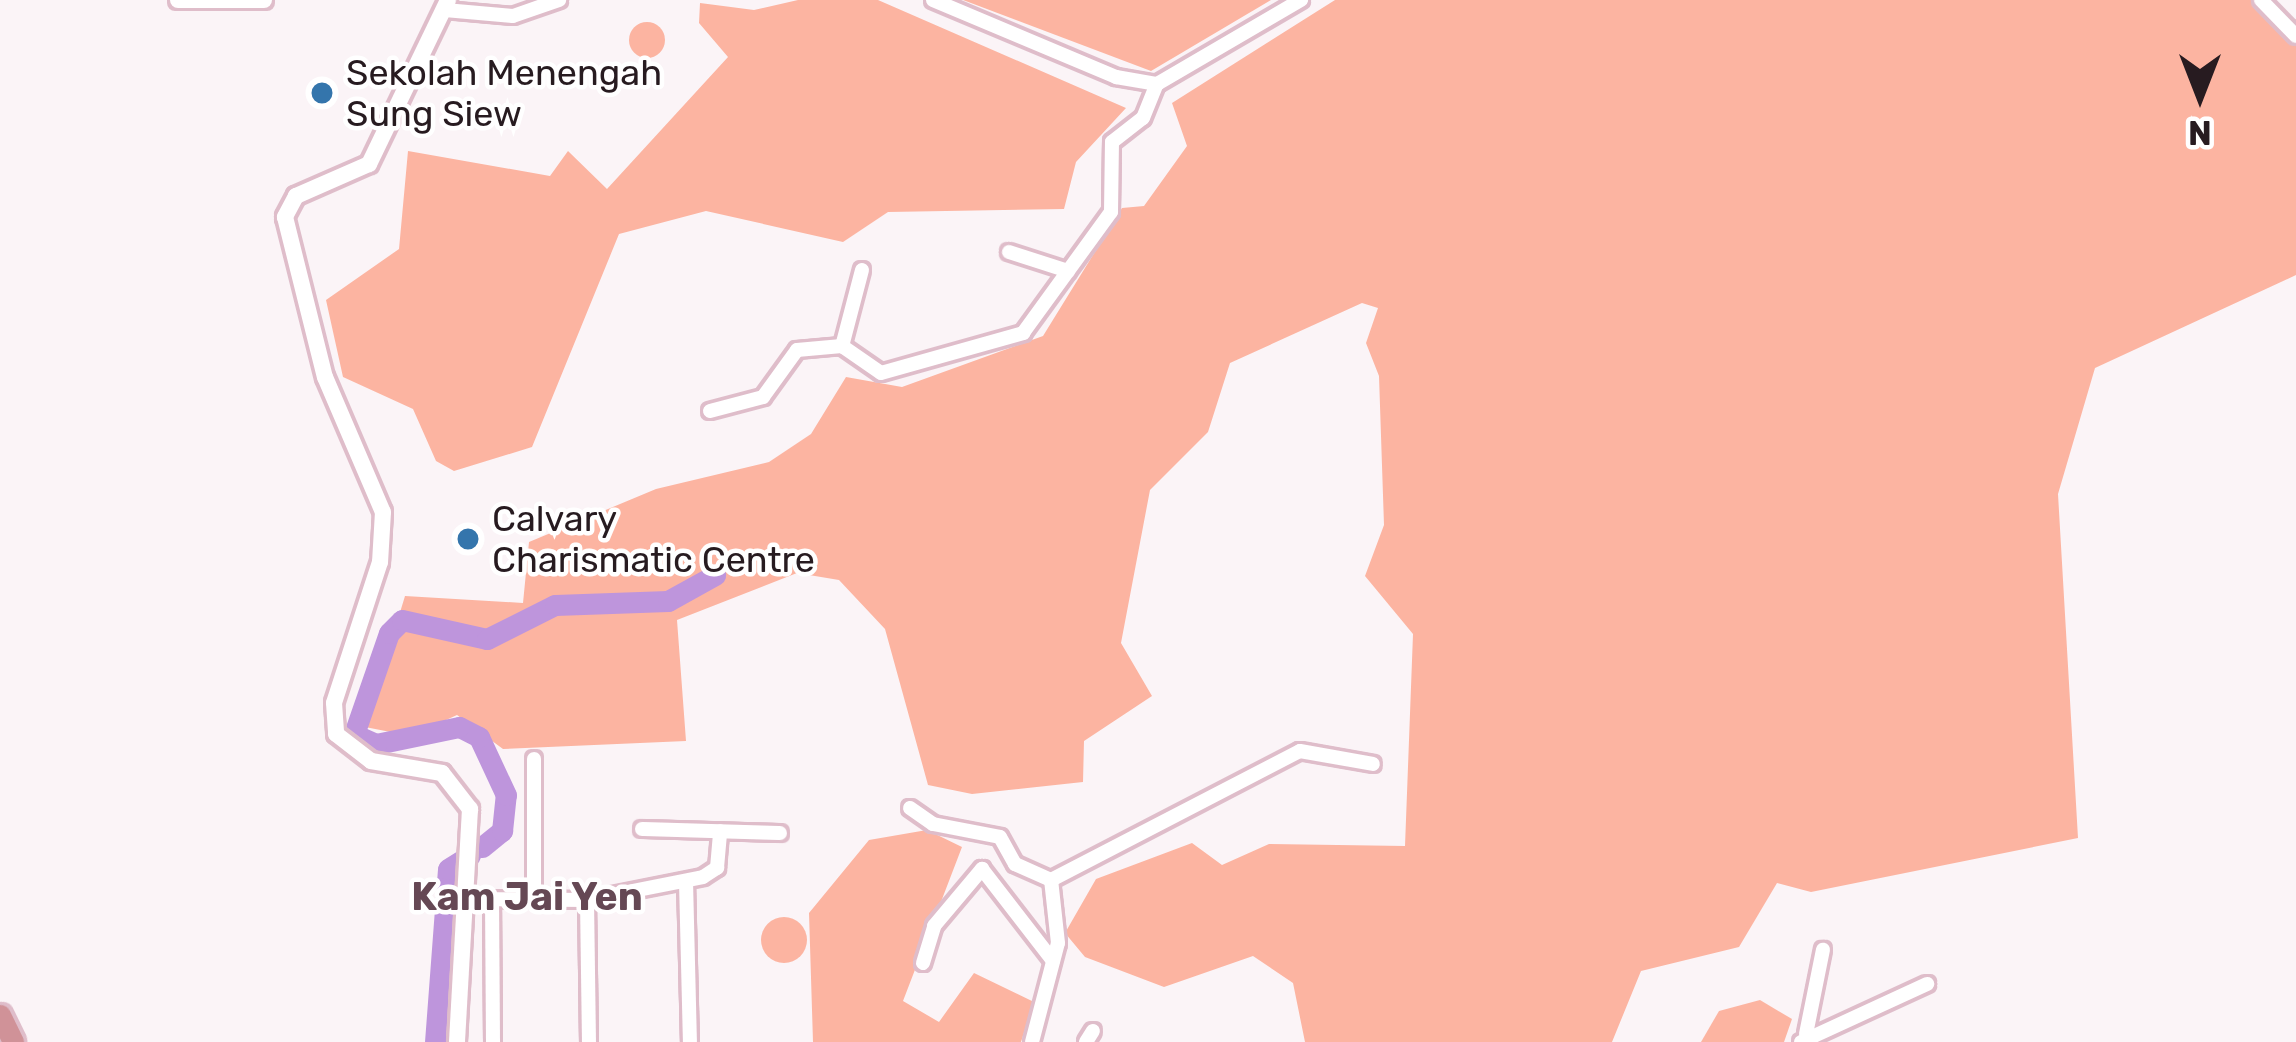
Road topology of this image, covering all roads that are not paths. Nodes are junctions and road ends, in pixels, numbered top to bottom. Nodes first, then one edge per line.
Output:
1 (178, 0) edge
2 (264, 0) edge
3 (559, 0) edge
4 (933, 0) edge
5 (1301, 0) edge
6 (2261, 0) edge
7 (446, 5) edge
8 (2296, 36) edge
9 (1157, 83) junction
10 (1009, 252) dead end
11 (862, 270) dead end
12 (1069, 271) junction
13 (842, 346) junction
14 (710, 411) dead end
15 (534, 759) dead end
16 (1373, 764) dead end
17 (910, 808) dead end
18 (642, 829) dead end
19 (720, 831) junction
20 (780, 833) dead end
21 (1051, 880) junction
22 (686, 881) junction
23 (468, 899) junction
24 (492, 899) junction
25 (534, 899) junction
26 (587, 900) junction
27 (1823, 950) dead end
28 (1053, 961) junction
29 (923, 963) dead end
30 (1927, 983) dead end
31 (0, 1015) edge
32 (1803, 1038) edge
33 (13, 1042) edge
34 (457, 1042) edge
35 (493, 1042) edge
36 (590, 1042) edge
37 (690, 1042) edge
38 (1032, 1042) edge

1 - 2 street
3 - 7 street
4 - 9 street
5 - 9 street
6 - 8 street
7 - 23 street
9 - 12 street
10 - 12 street
11 - 13 street
12 - 13 street
13 - 14 street
15 - 25 street
16 - 21 street
17 - 21 street
18 - 19 street
19 - 20 street
19 - 22 street
21 - 28 street
22 - 26 street
22 - 37 street
23 - 24 street
23 - 34 street
24 - 25 street
24 - 35 street
25 - 26 street
26 - 36 street
27 - 32 street
28 - 29 street
28 - 38 street
30 - 32 street
31 - 33 highway

